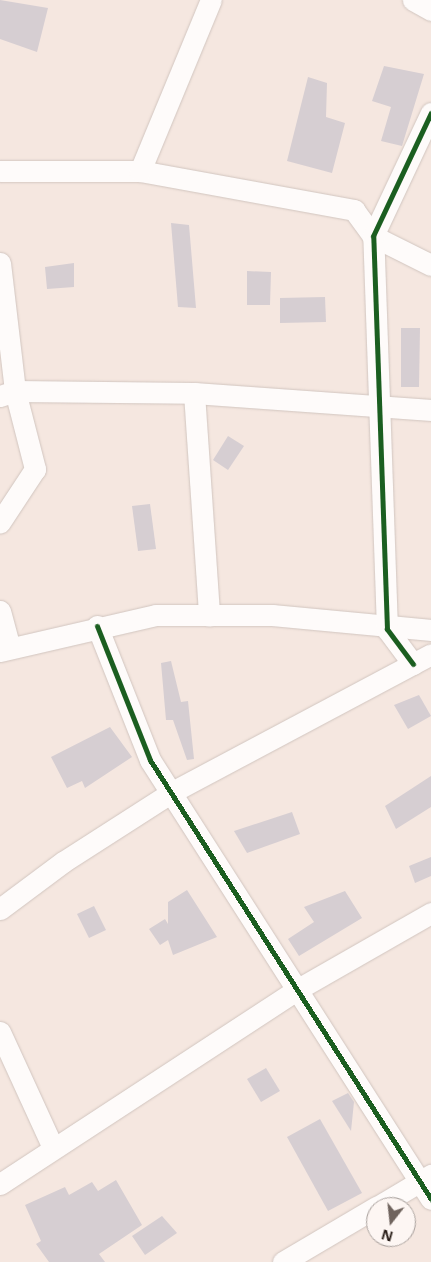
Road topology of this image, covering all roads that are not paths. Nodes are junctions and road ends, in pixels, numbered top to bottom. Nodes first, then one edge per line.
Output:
1 (211, 0) edge
2 (413, 0) edge
3 (431, 10) edge
4 (431, 113) edge
5 (0, 171) edge
6 (140, 171) junction
7 (373, 236) junction
8 (0, 263) edge
9 (431, 266) edge
10 (194, 393) junction
11 (8, 394) edge
12 (378, 404) junction
13 (431, 410) edge
14 (0, 522) edge
15 (0, 611) edge
16 (209, 615) junction
17 (97, 626) junction
18 (388, 628) junction
19 (431, 630) edge
20 (5, 650) edge
21 (431, 654) edge
22 (413, 664) junction
23 (172, 792) junction
24 (0, 909) edge
25 (431, 913) edge
26 (300, 988) junction
27 (0, 1032) edge
28 (53, 1148) junction
29 (0, 1184) edge
30 (427, 1185) edge
31 (399, 1197) edge
32 (366, 1213) edge
33 (283, 1262) edge

1 - 6 street
2 - 3 street
4 - 7 street
5 - 6 street
6 - 7 street
7 - 9 street
7 - 12 street
8 - 11 street
10 - 11 street
10 - 12 street
10 - 16 street
11 - 14 street
12 - 13 street
12 - 18 street
15 - 20 street
16 - 17 street
16 - 18 street
17 - 20 street
17 - 23 street
18 - 19 street
18 - 22 street
21 - 22 street
22 - 23 street
23 - 24 street
23 - 26 street
25 - 26 street
26 - 28 street
26 - 30 street
27 - 28 street
28 - 29 street
30 - 31 street
32 - 33 street

